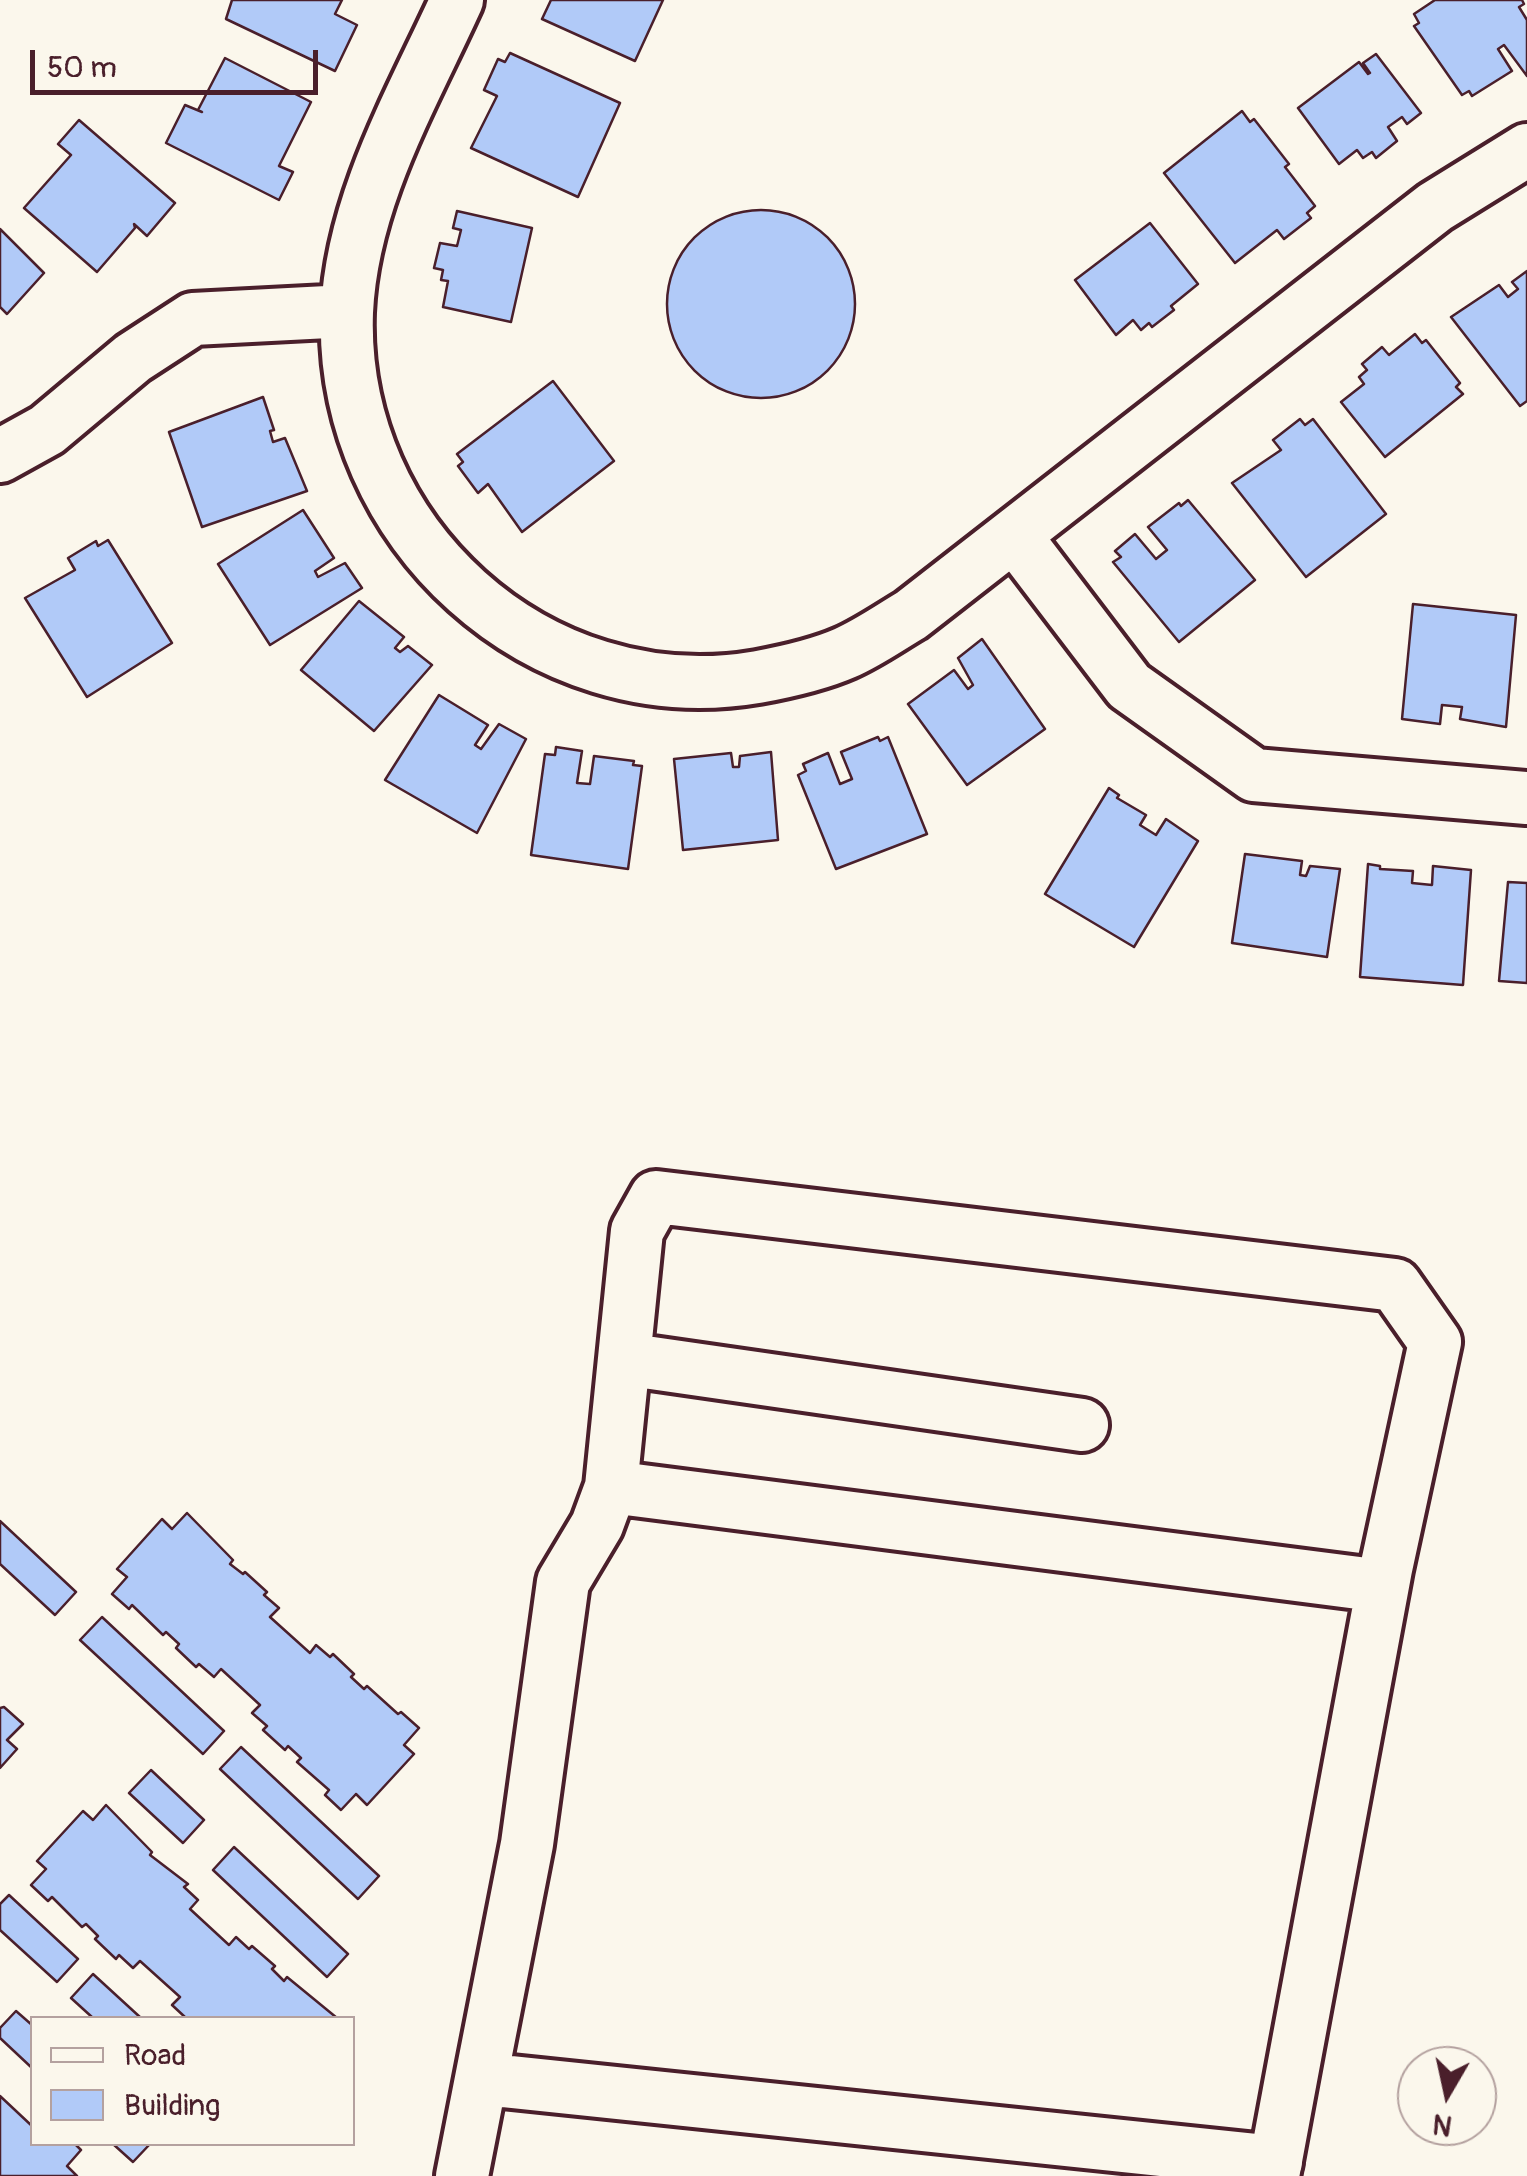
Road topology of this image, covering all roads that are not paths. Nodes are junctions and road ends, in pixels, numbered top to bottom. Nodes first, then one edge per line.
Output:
1 (457, 0) edge
2 (1527, 150) edge
3 (348, 311) junction
4 (0, 456) edge
5 (1014, 534) junction
6 (1527, 798) edge
7 (624, 1359) junction
8 (1082, 1426) dead end
9 (611, 1487) junction
10 (1382, 1586) junction
11 (483, 2079) junction
12 (1274, 2169) edge
13 (462, 2176) edge

1 - 3 street
2 - 5 street
3 - 4 street
3 - 5 street
5 - 6 street
7 - 8 street
7 - 9 street
7 - 10 street
9 - 10 street
9 - 11 street
10 - 12 street
11 - 12 street
11 - 13 street

